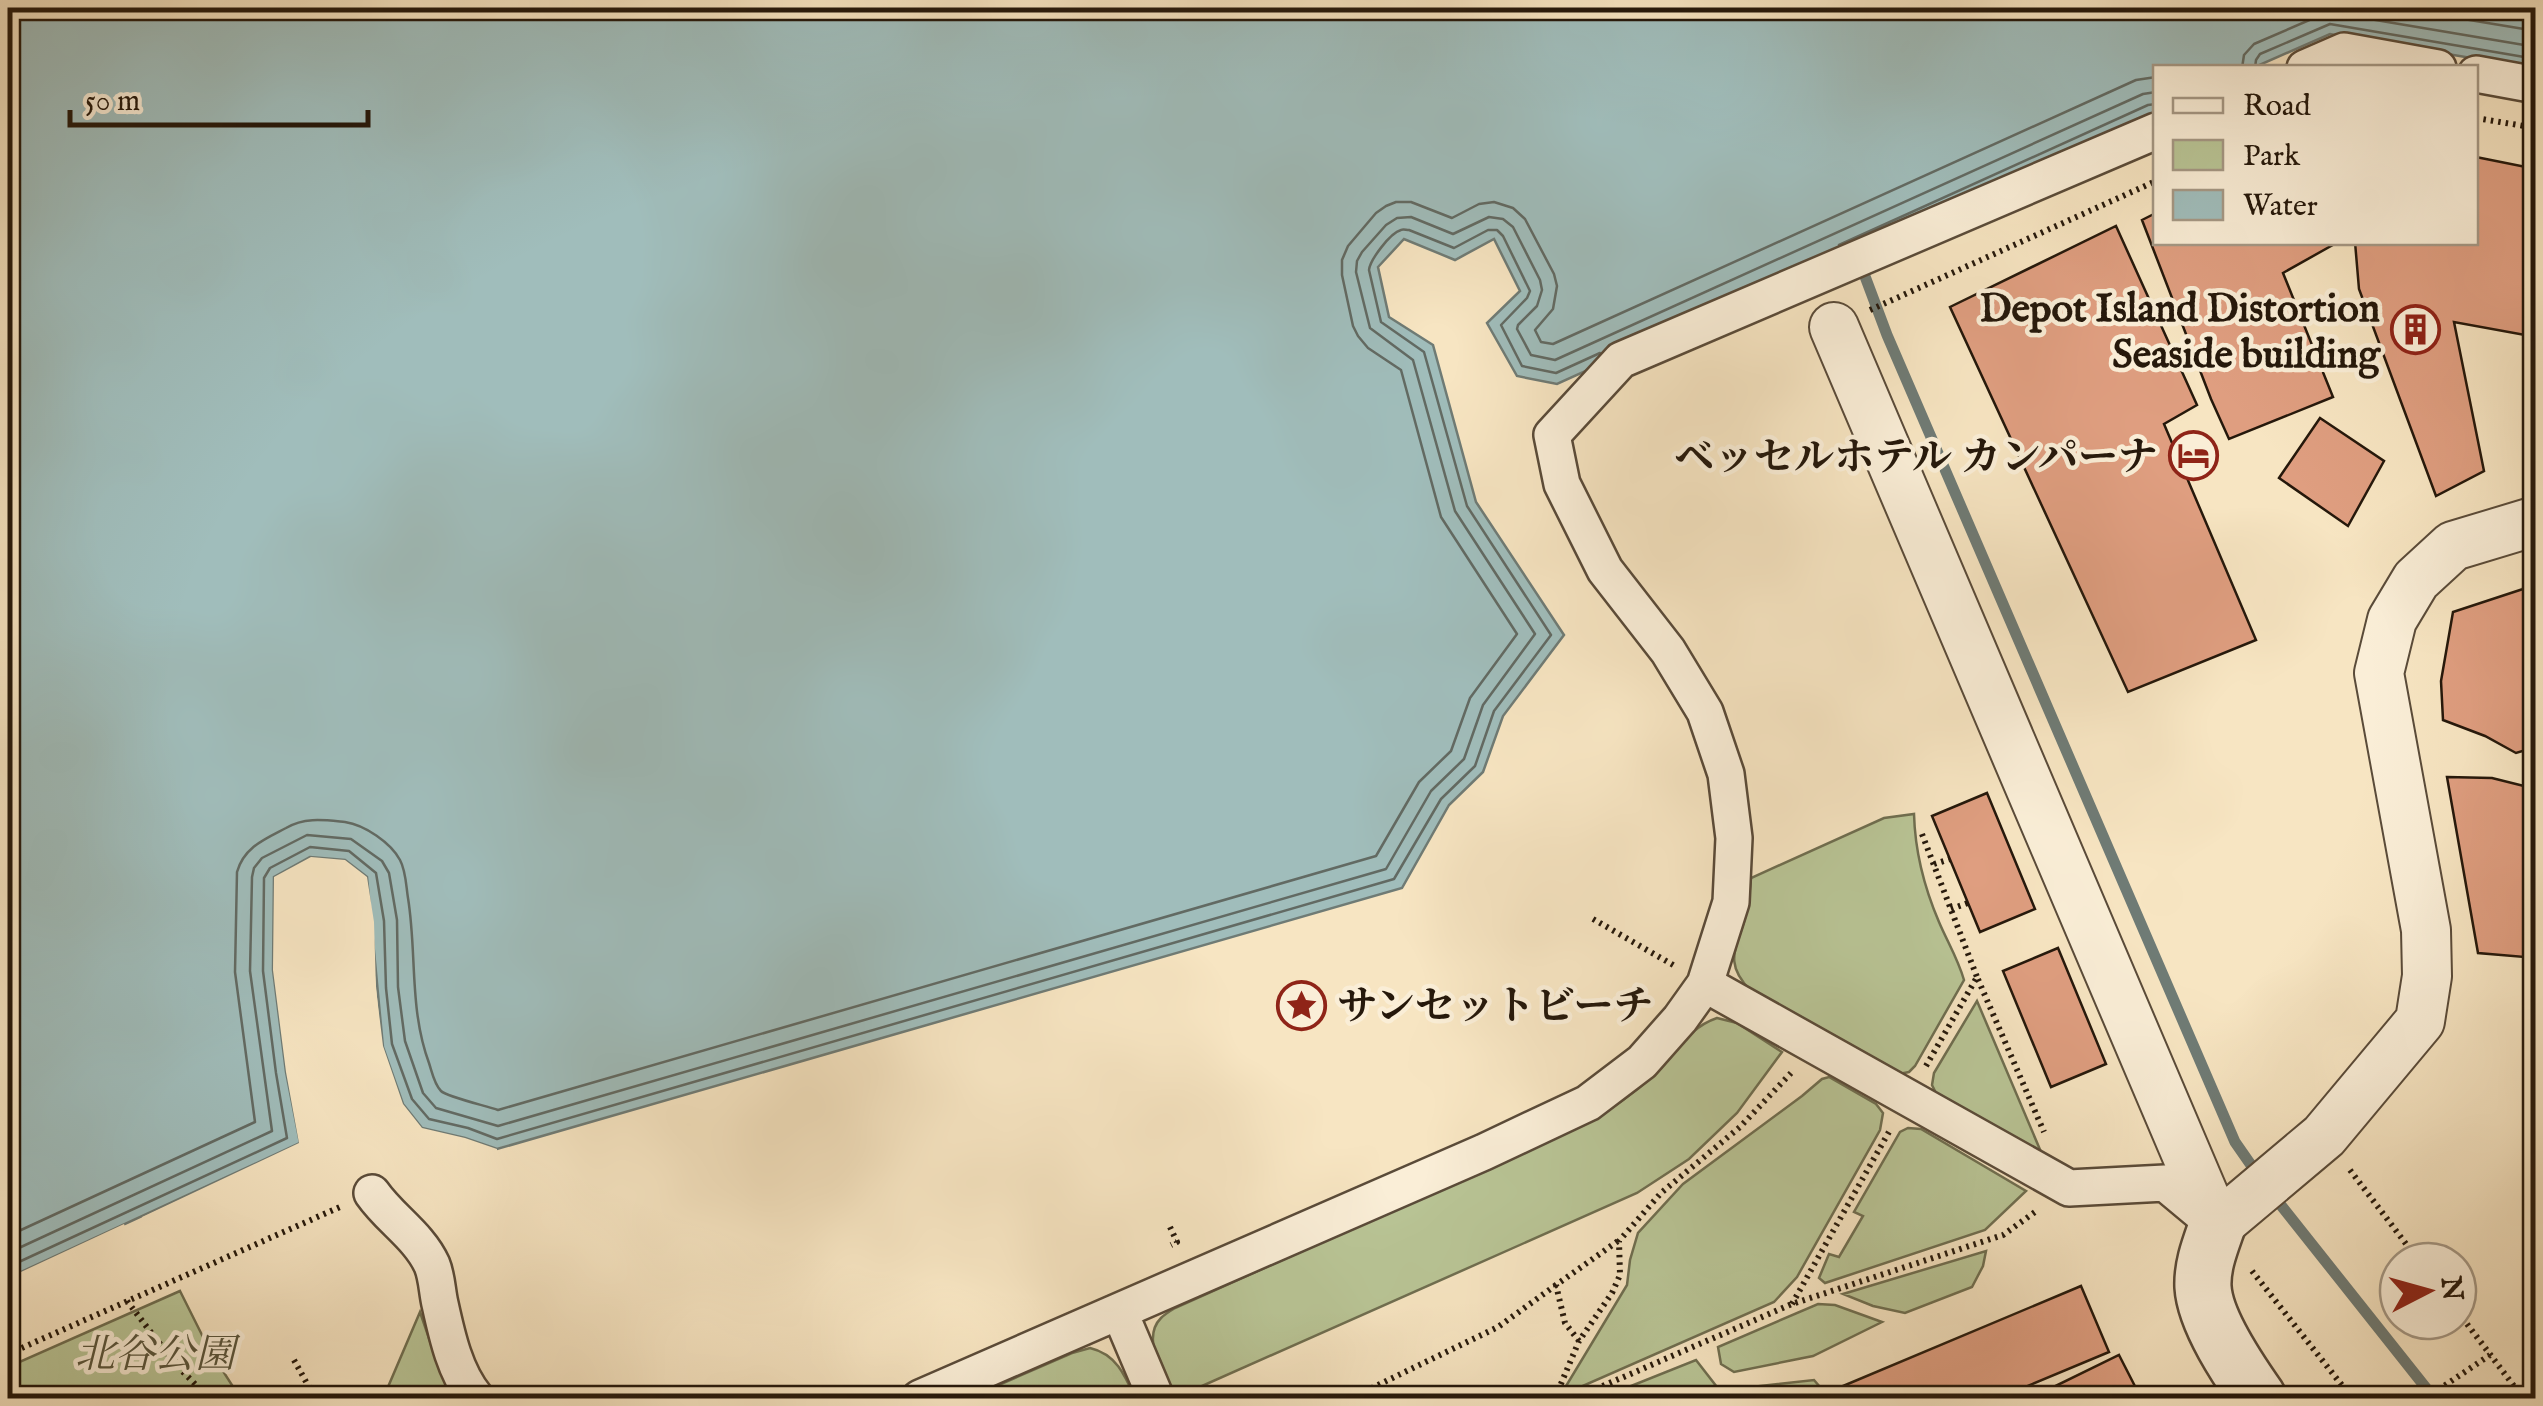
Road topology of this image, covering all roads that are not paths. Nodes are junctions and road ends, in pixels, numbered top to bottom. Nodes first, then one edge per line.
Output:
1 (2312, 65) edge
2 (2421, 65) edge
3 (2478, 74) edge
4 (2536, 85) edge
5 (2153, 132) edge
6 (1834, 327) road end
7 (2536, 521) edge
8 (1705, 984) junction
9 (372, 1193) road end
10 (2217, 1226) junction
11 (1120, 1312) junction
12 (476, 1398) edge
13 (920, 1398) edge
14 (1156, 1398) edge
15 (2258, 1398) edge

1 - 2 street
3 - 4 street
5 - 8 street
6 - 10 street
7 - 10 street
8 - 10 street
8 - 11 street
9 - 12 street
10 - 15 street
11 - 13 street
11 - 14 street

